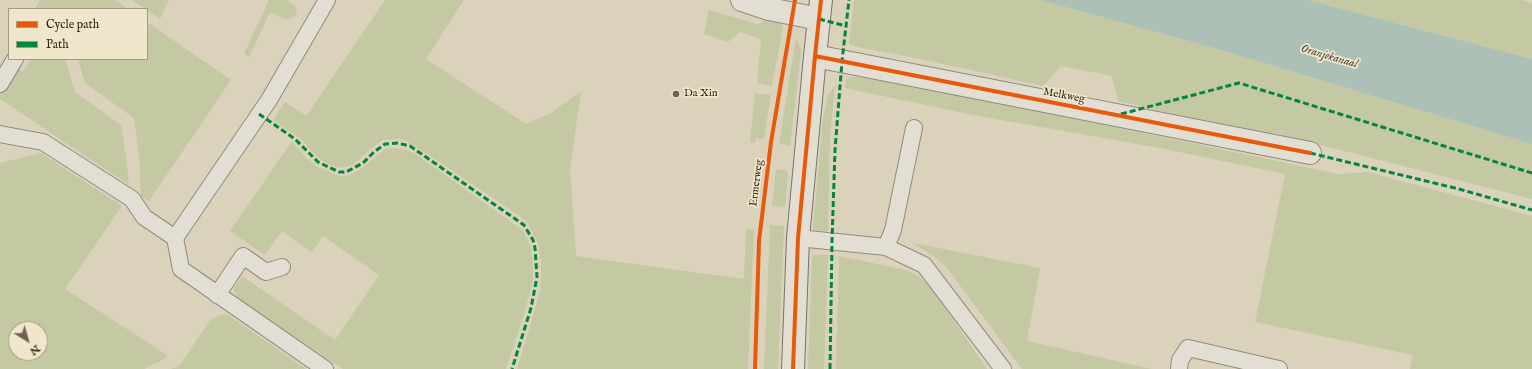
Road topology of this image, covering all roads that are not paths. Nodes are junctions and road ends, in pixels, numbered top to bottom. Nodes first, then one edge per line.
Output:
1 (327, 0) edge
2 (742, 0) edge
3 (820, 10) edge
4 (815, 56) junction
5 (14, 60) edge
6 (0, 84) edge
7 (914, 128) dead end
8 (0, 134) edge
9 (1310, 153) dead end
10 (175, 238) junction
11 (798, 238) junction
12 (886, 247) junction
13 (282, 267) dead end
14 (217, 295) junction
15 (324, 369) edge
16 (793, 369) edge
17 (1003, 369) edge
18 (1178, 369) edge
19 (1278, 369) edge

1 - 10 lane
2 - 3 street
3 - 4 street
4 - 9 street, Melkweg
4 - 11 street
5 - 6 lane
7 - 12 lane
8 - 10 lane
10 - 14 lane
11 - 12 lane
11 - 16 street
12 - 17 lane
13 - 14 lane
14 - 15 lane
18 - 19 lane

